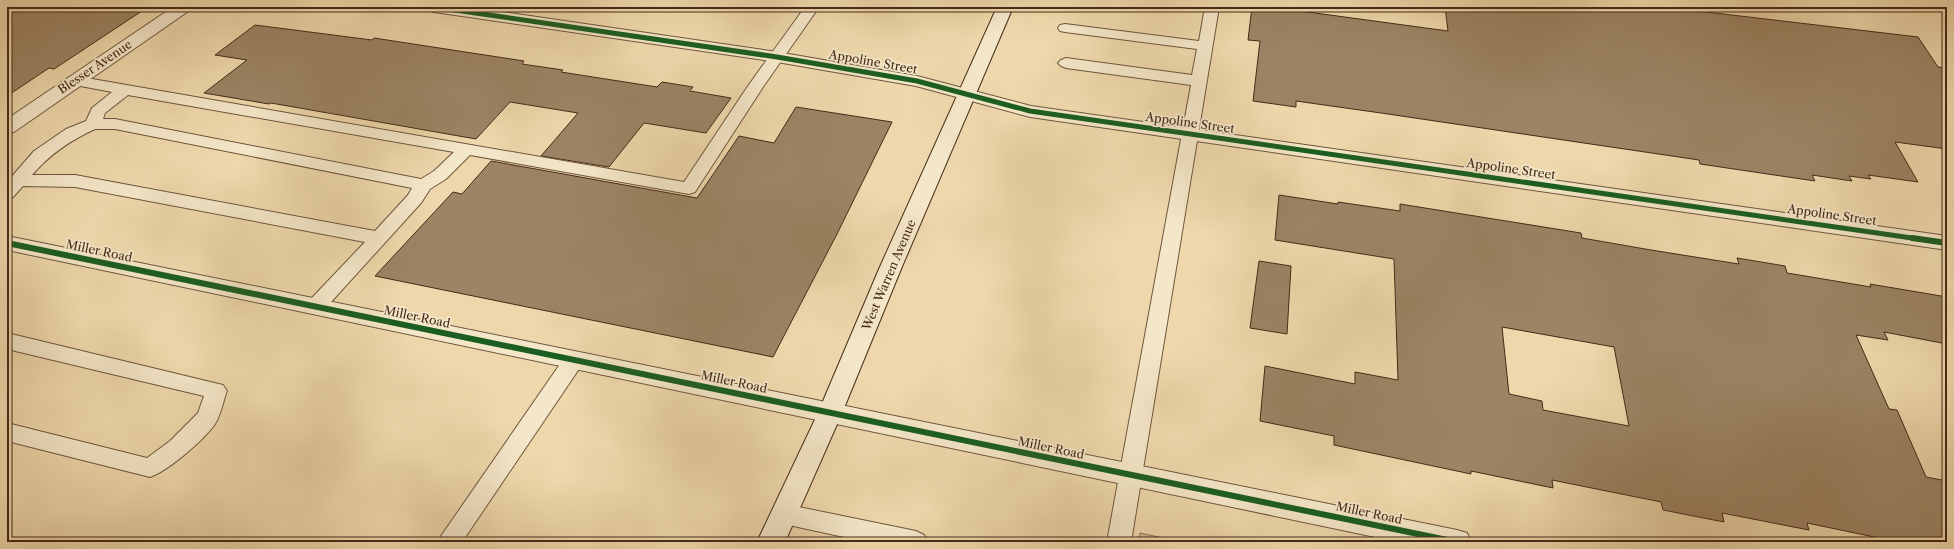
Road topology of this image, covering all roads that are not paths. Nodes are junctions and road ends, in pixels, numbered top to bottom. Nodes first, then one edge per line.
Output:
1 (184, 7) edge
2 (434, 7) edge
3 (812, 7) edge
4 (1005, 7) edge
5 (1212, 7) edge
6 (1065, 28) dead end
7 (1206, 46) junction
8 (777, 57) junction
9 (1066, 63) dead end
10 (75, 81) junction
11 (1199, 81) junction
12 (124, 90) junction
13 (969, 94) junction
14 (93, 124) junction
15 (7, 128) edge
16 (1190, 134) junction
17 (467, 149) junction
18 (19, 180) junction
19 (423, 186) junction
20 (7, 193) edge
21 (379, 238) junction
22 (7, 243) edge
23 (1947, 243) edge
24 (315, 307) junction
25 (7, 341) edge
26 (574, 360) junction
27 (830, 413) junction
28 (7, 432) edge
29 (1131, 475) junction
30 (784, 514) junction
31 (449, 542) edge
32 (771, 542) edge
33 (916, 542) edge
34 (1119, 542) edge
35 (1457, 542) edge

1 - 10 street, Blesser Avenue
2 - 8 street, Appoline Street
3 - 8 lane
4 - 13 street, West Warren Avenue
5 - 7 lane
6 - 7 lane
7 - 11 lane
8 - 13 street, Appoline Street
8 - 17 lane
9 - 11 lane
10 - 12 lane
10 - 15 street, Blesser Avenue
11 - 16 lane
12 - 14 lane
12 - 17 lane
13 - 16 street, Appoline Street
13 - 27 street, West Warren Avenue
14 - 18 lane
14 - 19 lane
16 - 23 street, Appoline Street
16 - 29 lane
17 - 19 lane
18 - 20 lane
18 - 21 lane
19 - 21 lane
21 - 24 lane
22 - 24 street, Miller Road
24 - 26 street, Miller Road
25 - 28 lane
26 - 27 street, Miller Road
26 - 31 lane
27 - 29 street, Miller Road
27 - 30 street, West Warren Avenue
29 - 34 lane
29 - 35 street, Miller Road
30 - 32 street, West Warren Avenue
30 - 33 lane

